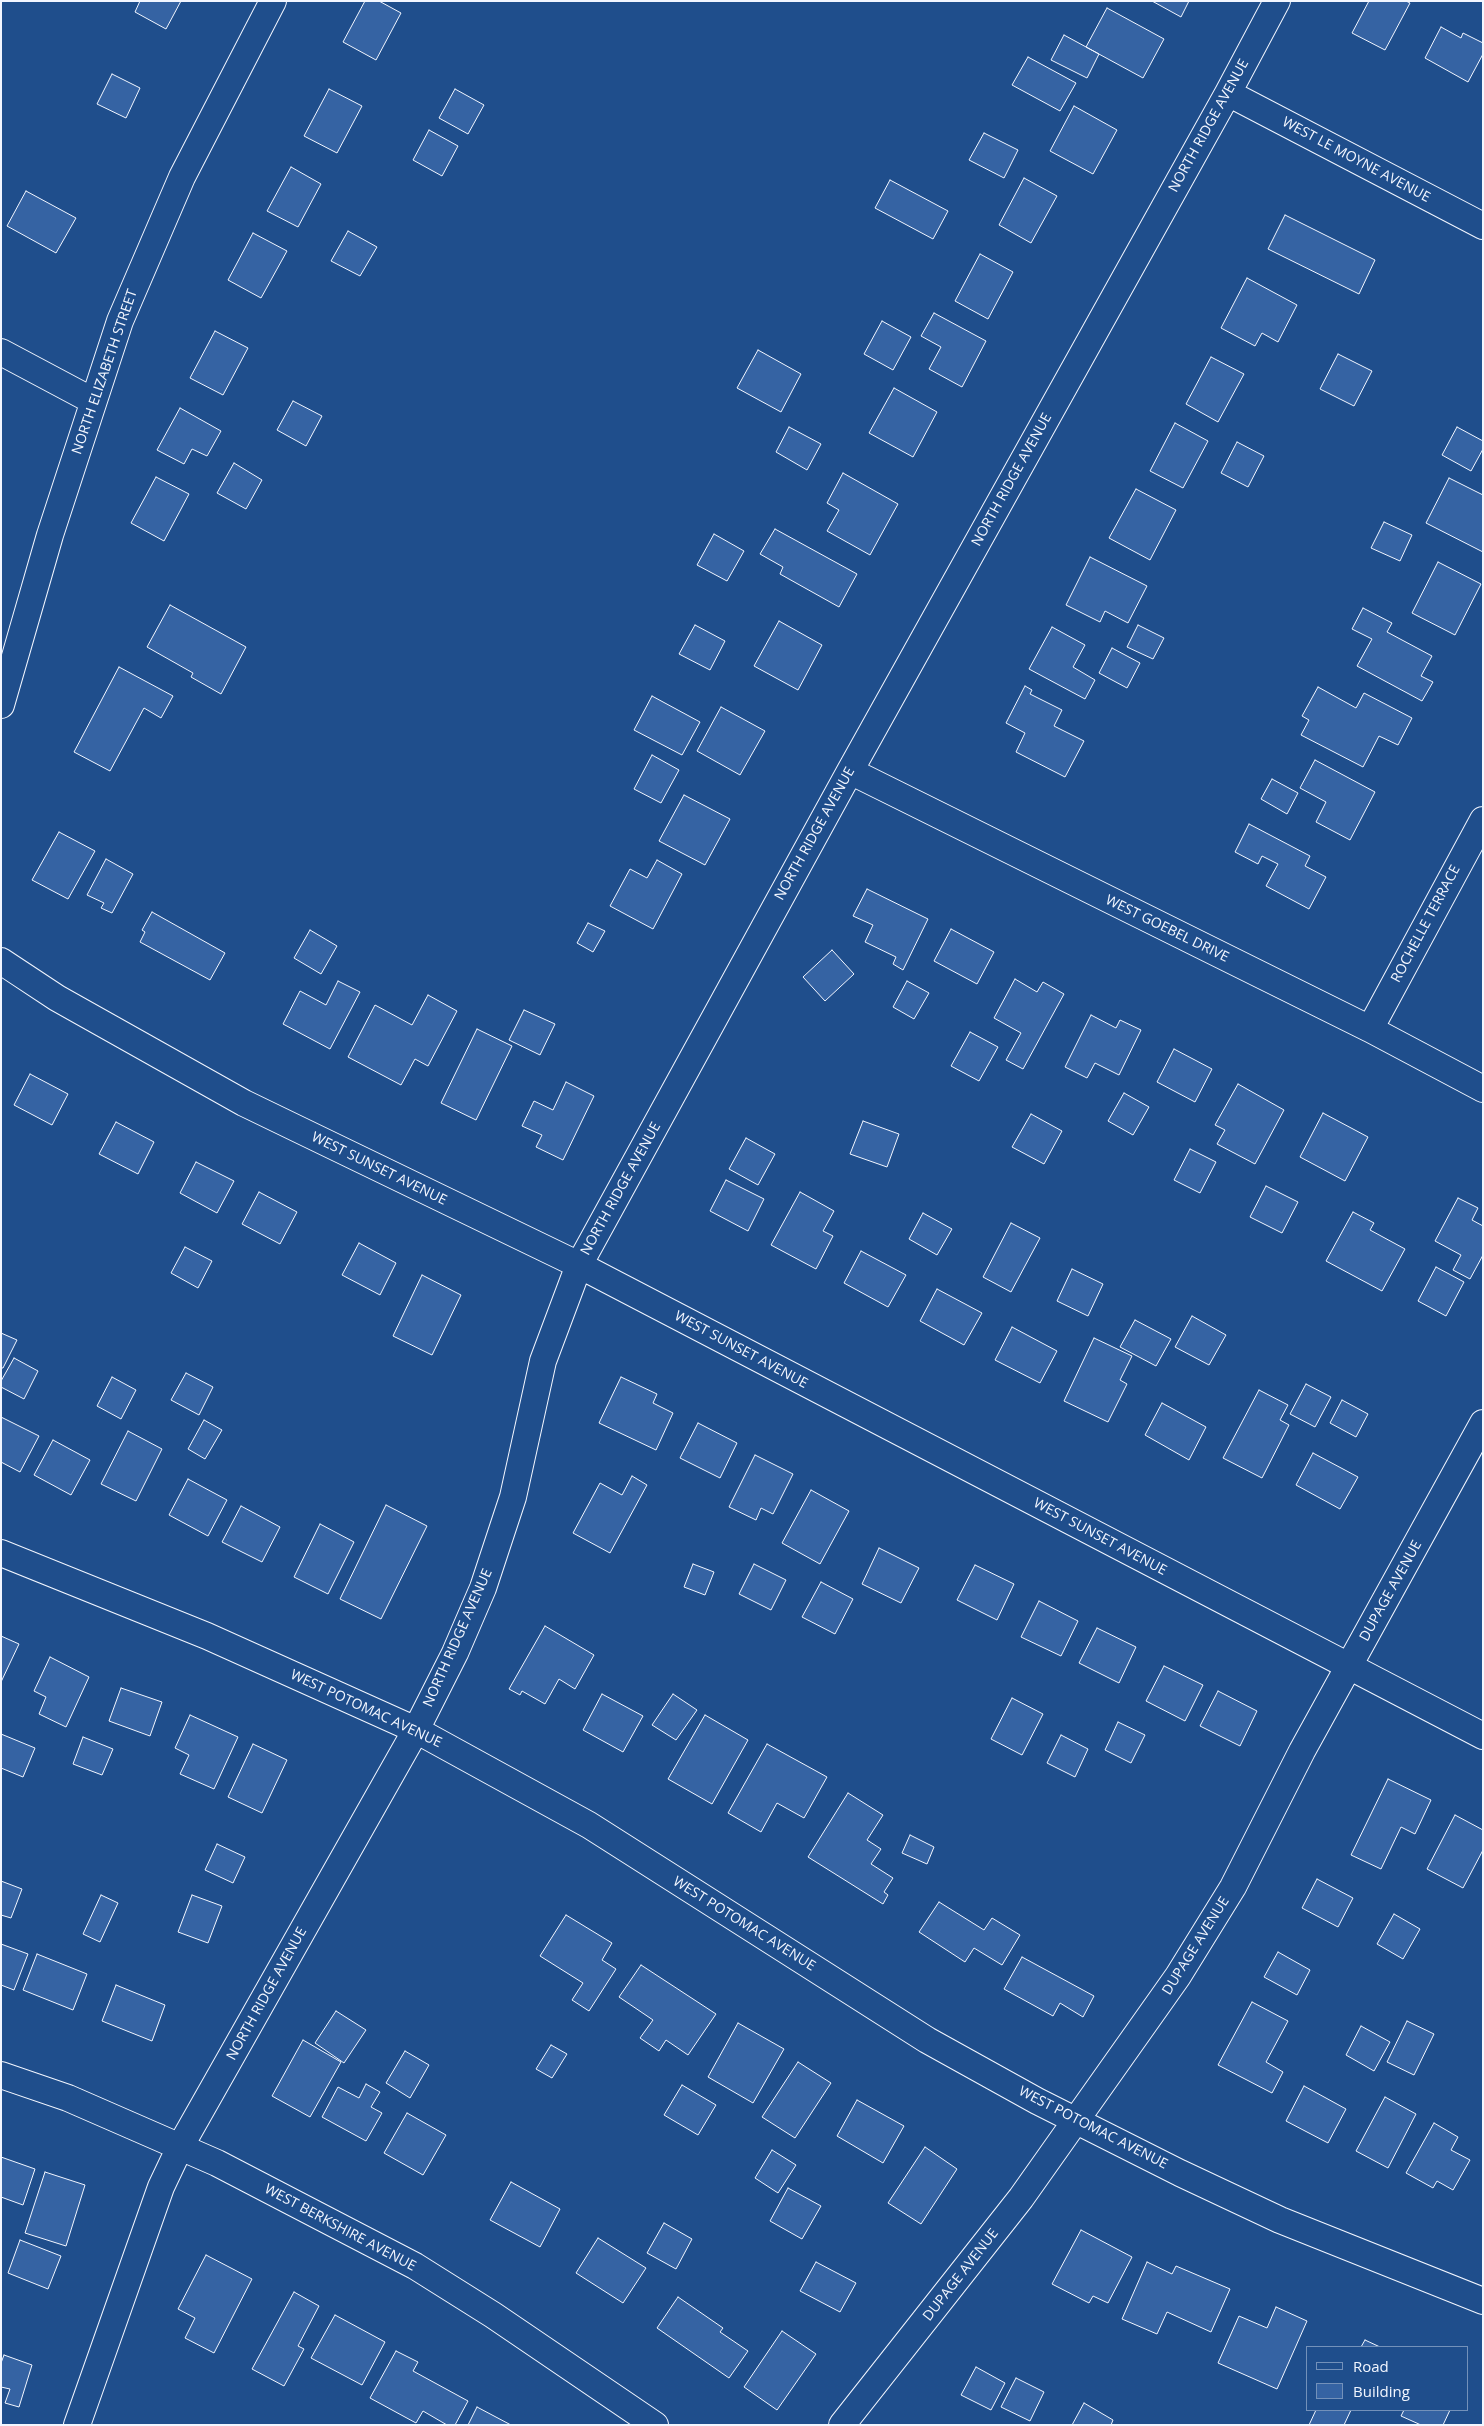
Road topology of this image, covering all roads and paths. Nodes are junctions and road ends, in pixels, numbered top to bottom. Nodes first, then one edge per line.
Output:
1 (273, 1) edge
2 (1277, 1) edge
3 (1228, 93) junction
4 (1483, 226) edge
5 (1, 352) edge
6 (93, 401) junction
7 (1, 705) edge
8 (850, 771) junction
9 (1483, 820) edge
10 (1, 961) edge
11 (1370, 1029) junction
12 (1483, 1089) edge
13 (579, 1265) junction
14 (1483, 1424) edge
15 (1, 1553) edge
16 (1350, 1667) junction
17 (416, 1730) junction
18 (1483, 1736) edge
19 (1, 2075) edge
20 (1076, 2122) junction
21 (180, 2147) junction
22 (1483, 2301) edge
23 (76, 2425) edge
24 (655, 2425) edge
25 (842, 2425) edge

1 - 6 street, NORTH ELIZABETH STREET
2 - 3 street, NORTH RIDGE AVENUE
3 - 4 street, WEST LE MOYNE AVENUE
3 - 8 street, NORTH RIDGE AVENUE
5 - 6 street
6 - 7 street, NORTH ELIZABETH STREET
8 - 11 street, WEST GOEBEL DRIVE
8 - 13 street, NORTH RIDGE AVENUE
9 - 11 street, ROCHELLE TERRACE
10 - 13 street, WEST SUNSET AVENUE
11 - 12 street, WEST GOEBEL DRIVE
13 - 16 street, WEST SUNSET AVENUE
13 - 17 street, NORTH RIDGE AVENUE
14 - 16 street, DUPAGE AVENUE
15 - 17 street, WEST POTOMAC AVENUE
16 - 18 street, WEST SUNSET AVENUE
16 - 20 street, DUPAGE AVENUE
17 - 20 street, WEST POTOMAC AVENUE
17 - 21 street, NORTH RIDGE AVENUE
19 - 21 street, WEST BERKSHIRE AVENUE
20 - 22 street, WEST POTOMAC AVENUE
20 - 25 street, DUPAGE AVENUE
21 - 23 street, NORTH RIDGE AVENUE
21 - 24 street, WEST BERKSHIRE AVENUE

